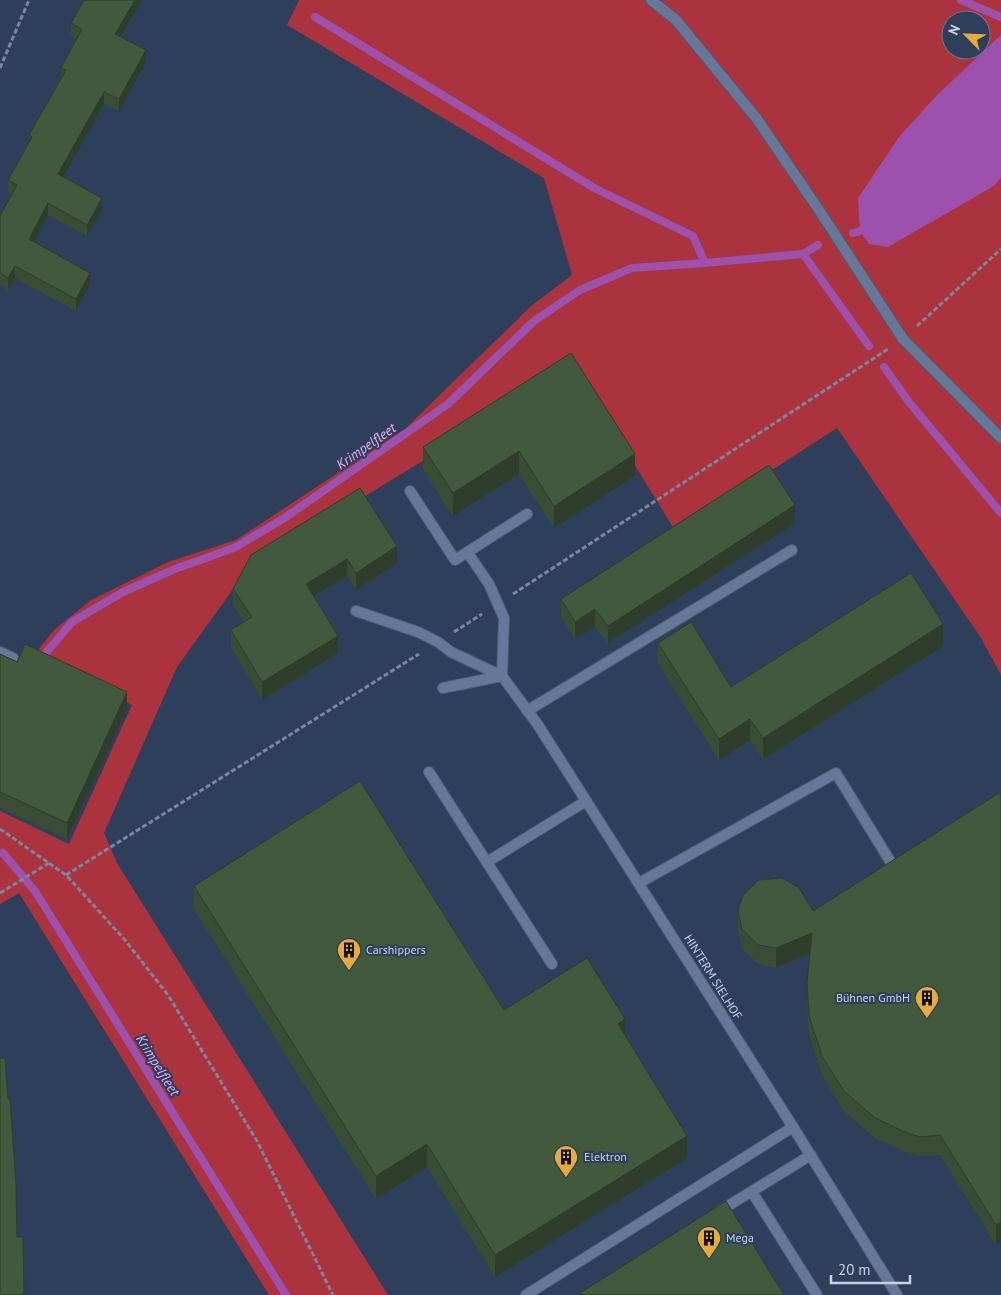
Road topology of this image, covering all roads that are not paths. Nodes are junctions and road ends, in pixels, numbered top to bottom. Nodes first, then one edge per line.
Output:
1 (651, 0) edge
2 (1001, 438) edge
3 (410, 491) dead end
4 (527, 514) dead end
5 (792, 550) dead end
6 (468, 553) junction
7 (356, 611) dead end
8 (0, 652) edge
9 (13, 658) edge
10 (502, 676) junction
11 (443, 688) dead end
12 (527, 711) junction
13 (429, 772) dead end
14 (586, 801) junction
15 (890, 861) edge
16 (487, 862) junction
17 (639, 884) junction
18 (552, 964) dead end
19 (793, 1127) junction
20 (811, 1155) junction
21 (752, 1192) junction
22 (710, 1218) edge
23 (526, 1295) edge
24 (817, 1295) edge
25 (897, 1295) edge

1 - 2 street
3 - 6 street
4 - 6 street
5 - 12 street
6 - 10 street
7 - 10 street
8 - 9 street
10 - 11 street
10 - 12 street, HINTERM SIELHOF
12 - 14 street, HINTERM SIELHOF
13 - 16 street
14 - 16 street
14 - 17 street, HINTERM SIELHOF
15 - 17 street
16 - 18 street
17 - 19 street, HINTERM SIELHOF
19 - 20 street, HINTERM SIELHOF
19 - 23 street
20 - 21 street
20 - 25 street, HINTERM SIELHOF
21 - 22 street
21 - 24 street

